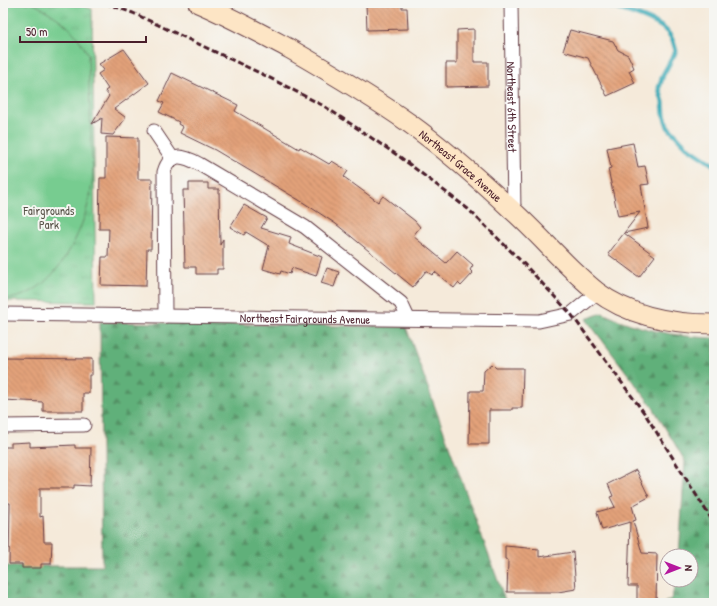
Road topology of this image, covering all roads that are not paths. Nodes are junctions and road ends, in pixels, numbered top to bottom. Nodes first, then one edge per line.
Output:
1 (198, 3) edge
2 (512, 3) edge
3 (154, 131) dead end
4 (173, 159) junction
5 (514, 212) junction
6 (598, 292) junction
7 (3, 314) edge
8 (165, 316) junction
9 (408, 318) junction
10 (714, 324) edge
11 (84, 425) dead end
12 (3, 426) edge

1 - 5 main road, Northeast Grace Avenue
2 - 5 street, Northeast 6th Street
3 - 4 street
4 - 8 street
4 - 9 street
5 - 6 main road, Northeast Grace Avenue
6 - 9 street, Northeast Fairgrounds Avenue
6 - 10 main road, Northeast Grace Avenue
7 - 8 street, Northeast Fairgrounds Avenue
8 - 9 street, Northeast Fairgrounds Avenue
11 - 12 street

